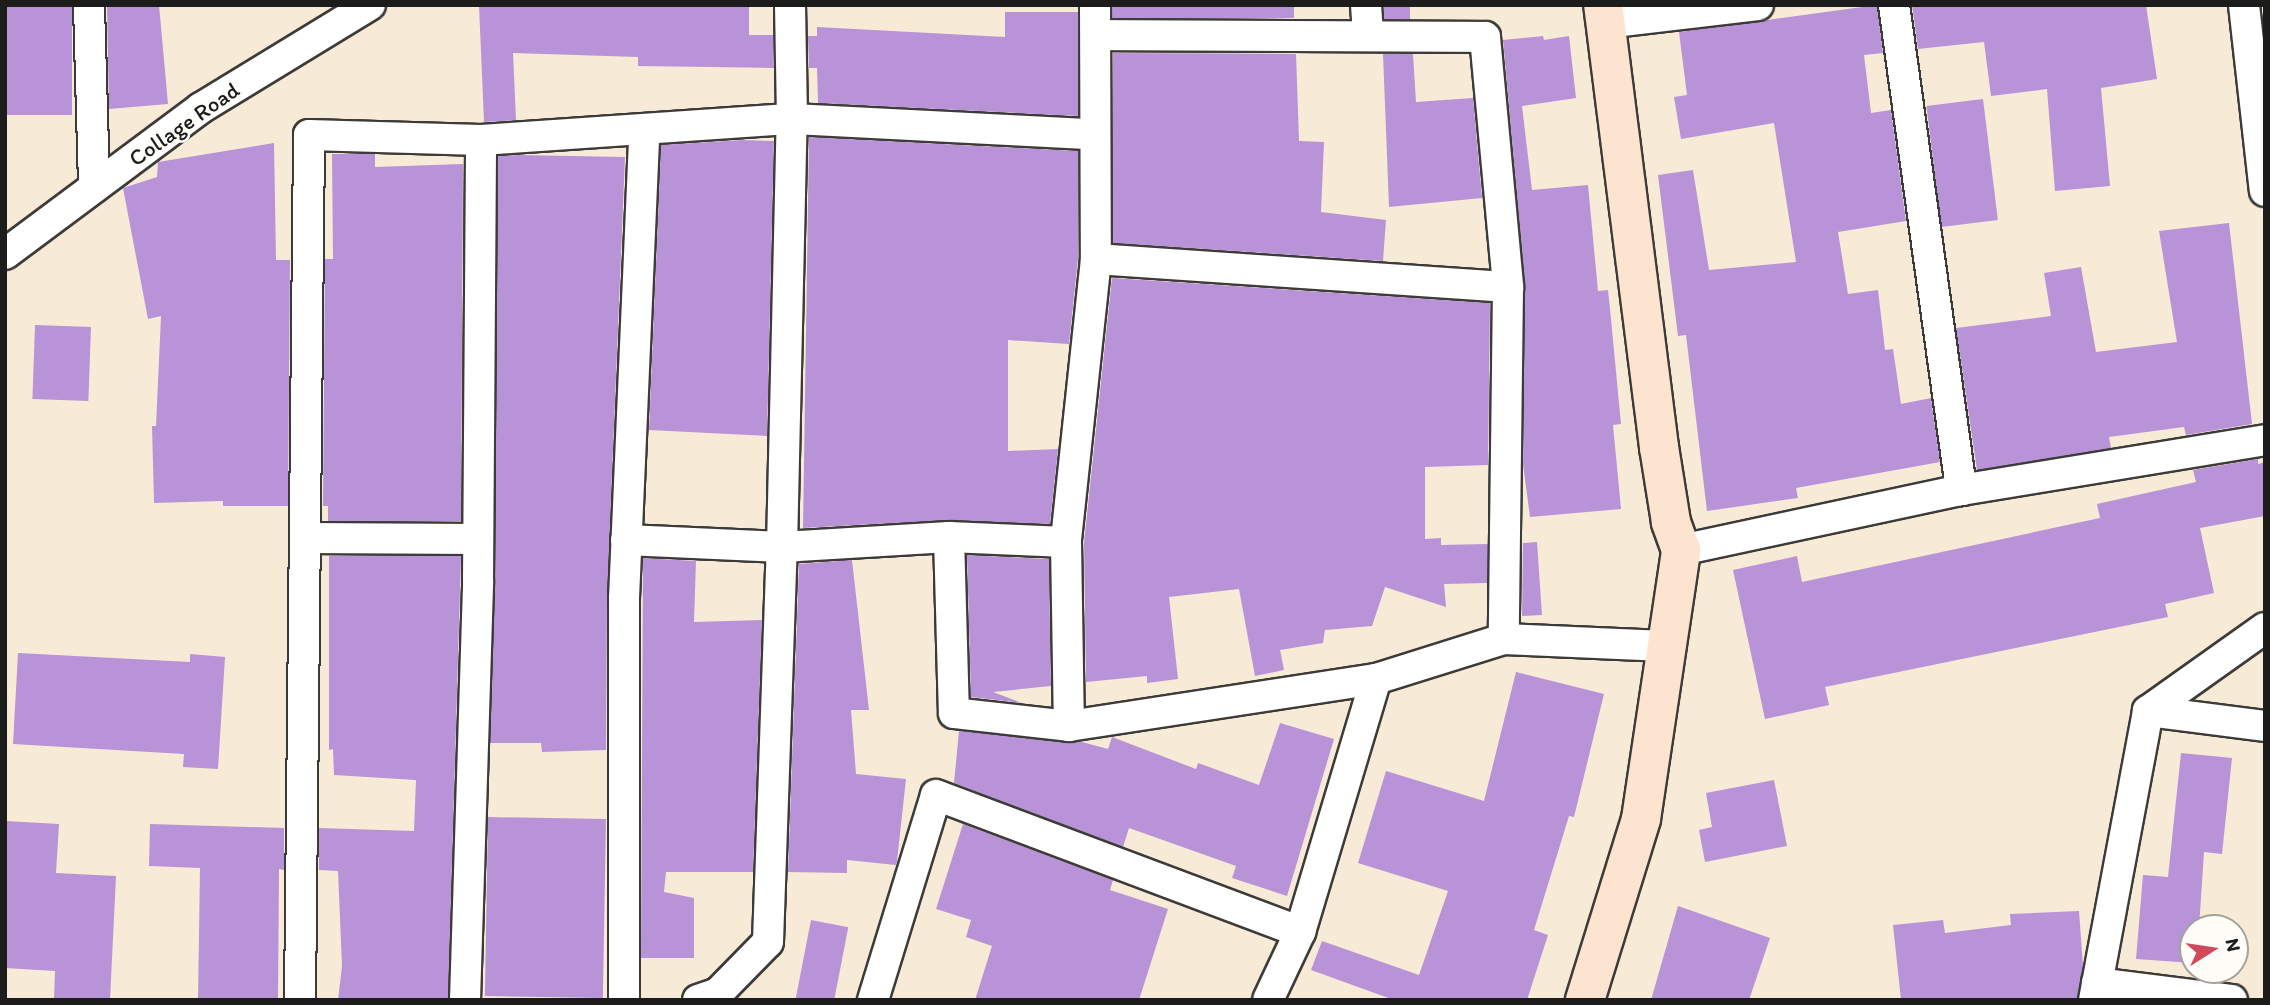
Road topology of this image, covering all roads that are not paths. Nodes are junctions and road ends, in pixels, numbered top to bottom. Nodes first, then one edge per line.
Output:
1 (89, 5) edge
2 (370, 5) edge
3 (790, 5) edge
4 (1095, 5) edge
5 (1366, 5) edge
6 (1758, 5) edge
7 (1894, 5) edge
8 (2244, 5) edge
9 (1604, 14) edge
10 (1096, 35) junction
11 (1368, 35) junction
12 (792, 119) junction
13 (644, 132) junction
14 (1092, 134) junction
15 (481, 140) junction
16 (94, 187) junction
17 (2265, 191) edge
18 (5, 254) edge
19 (1096, 259) junction
20 (1508, 287) junction
21 (2265, 440) edge
22 (1961, 490) junction
23 (949, 537) junction
24 (305, 538) junction
25 (478, 539) junction
26 (626, 540) junction
27 (1066, 542) junction
28 (782, 547) junction
29 (1681, 550) junction
30 (2265, 628) edge
31 (1504, 639) junction
32 (1665, 646) junction
33 (1376, 679) junction
34 (2148, 711) junction
35 (1069, 726) junction
36 (2265, 726) edge
37 (1300, 932) junction
38 (2095, 991) edge
39 (300, 1000) edge
40 (465, 1000) edge
41 (624, 1000) edge
42 (698, 1000) edge
43 (873, 1000) edge
44 (1268, 1000) edge
45 (1585, 1000) edge
46 (2232, 1000) edge

1 - 16 street
2 - 16 street, Collage Road
3 - 12 street
4 - 10 street
5 - 11 street
6 - 9 street
7 - 22 street
8 - 17 street
9 - 29 main road
10 - 11 street
10 - 14 street
11 - 20 street
12 - 13 street
12 - 14 street
12 - 28 street
13 - 15 street
13 - 26 street
14 - 19 street
15 - 24 street
15 - 25 street
16 - 18 street, Collage Road
19 - 20 street
19 - 27 street
20 - 31 street
21 - 22 street
22 - 29 street
23 - 27 street
23 - 28 street
23 - 35 street
24 - 25 street
24 - 39 street
25 - 40 street
26 - 28 street
26 - 41 street
27 - 35 street
28 - 42 street
29 - 32 main road
30 - 34 street
31 - 32 street
31 - 33 street
32 - 45 main road
33 - 35 street
33 - 37 street
34 - 36 street
34 - 38 street
37 - 43 street
37 - 44 street
38 - 46 street

